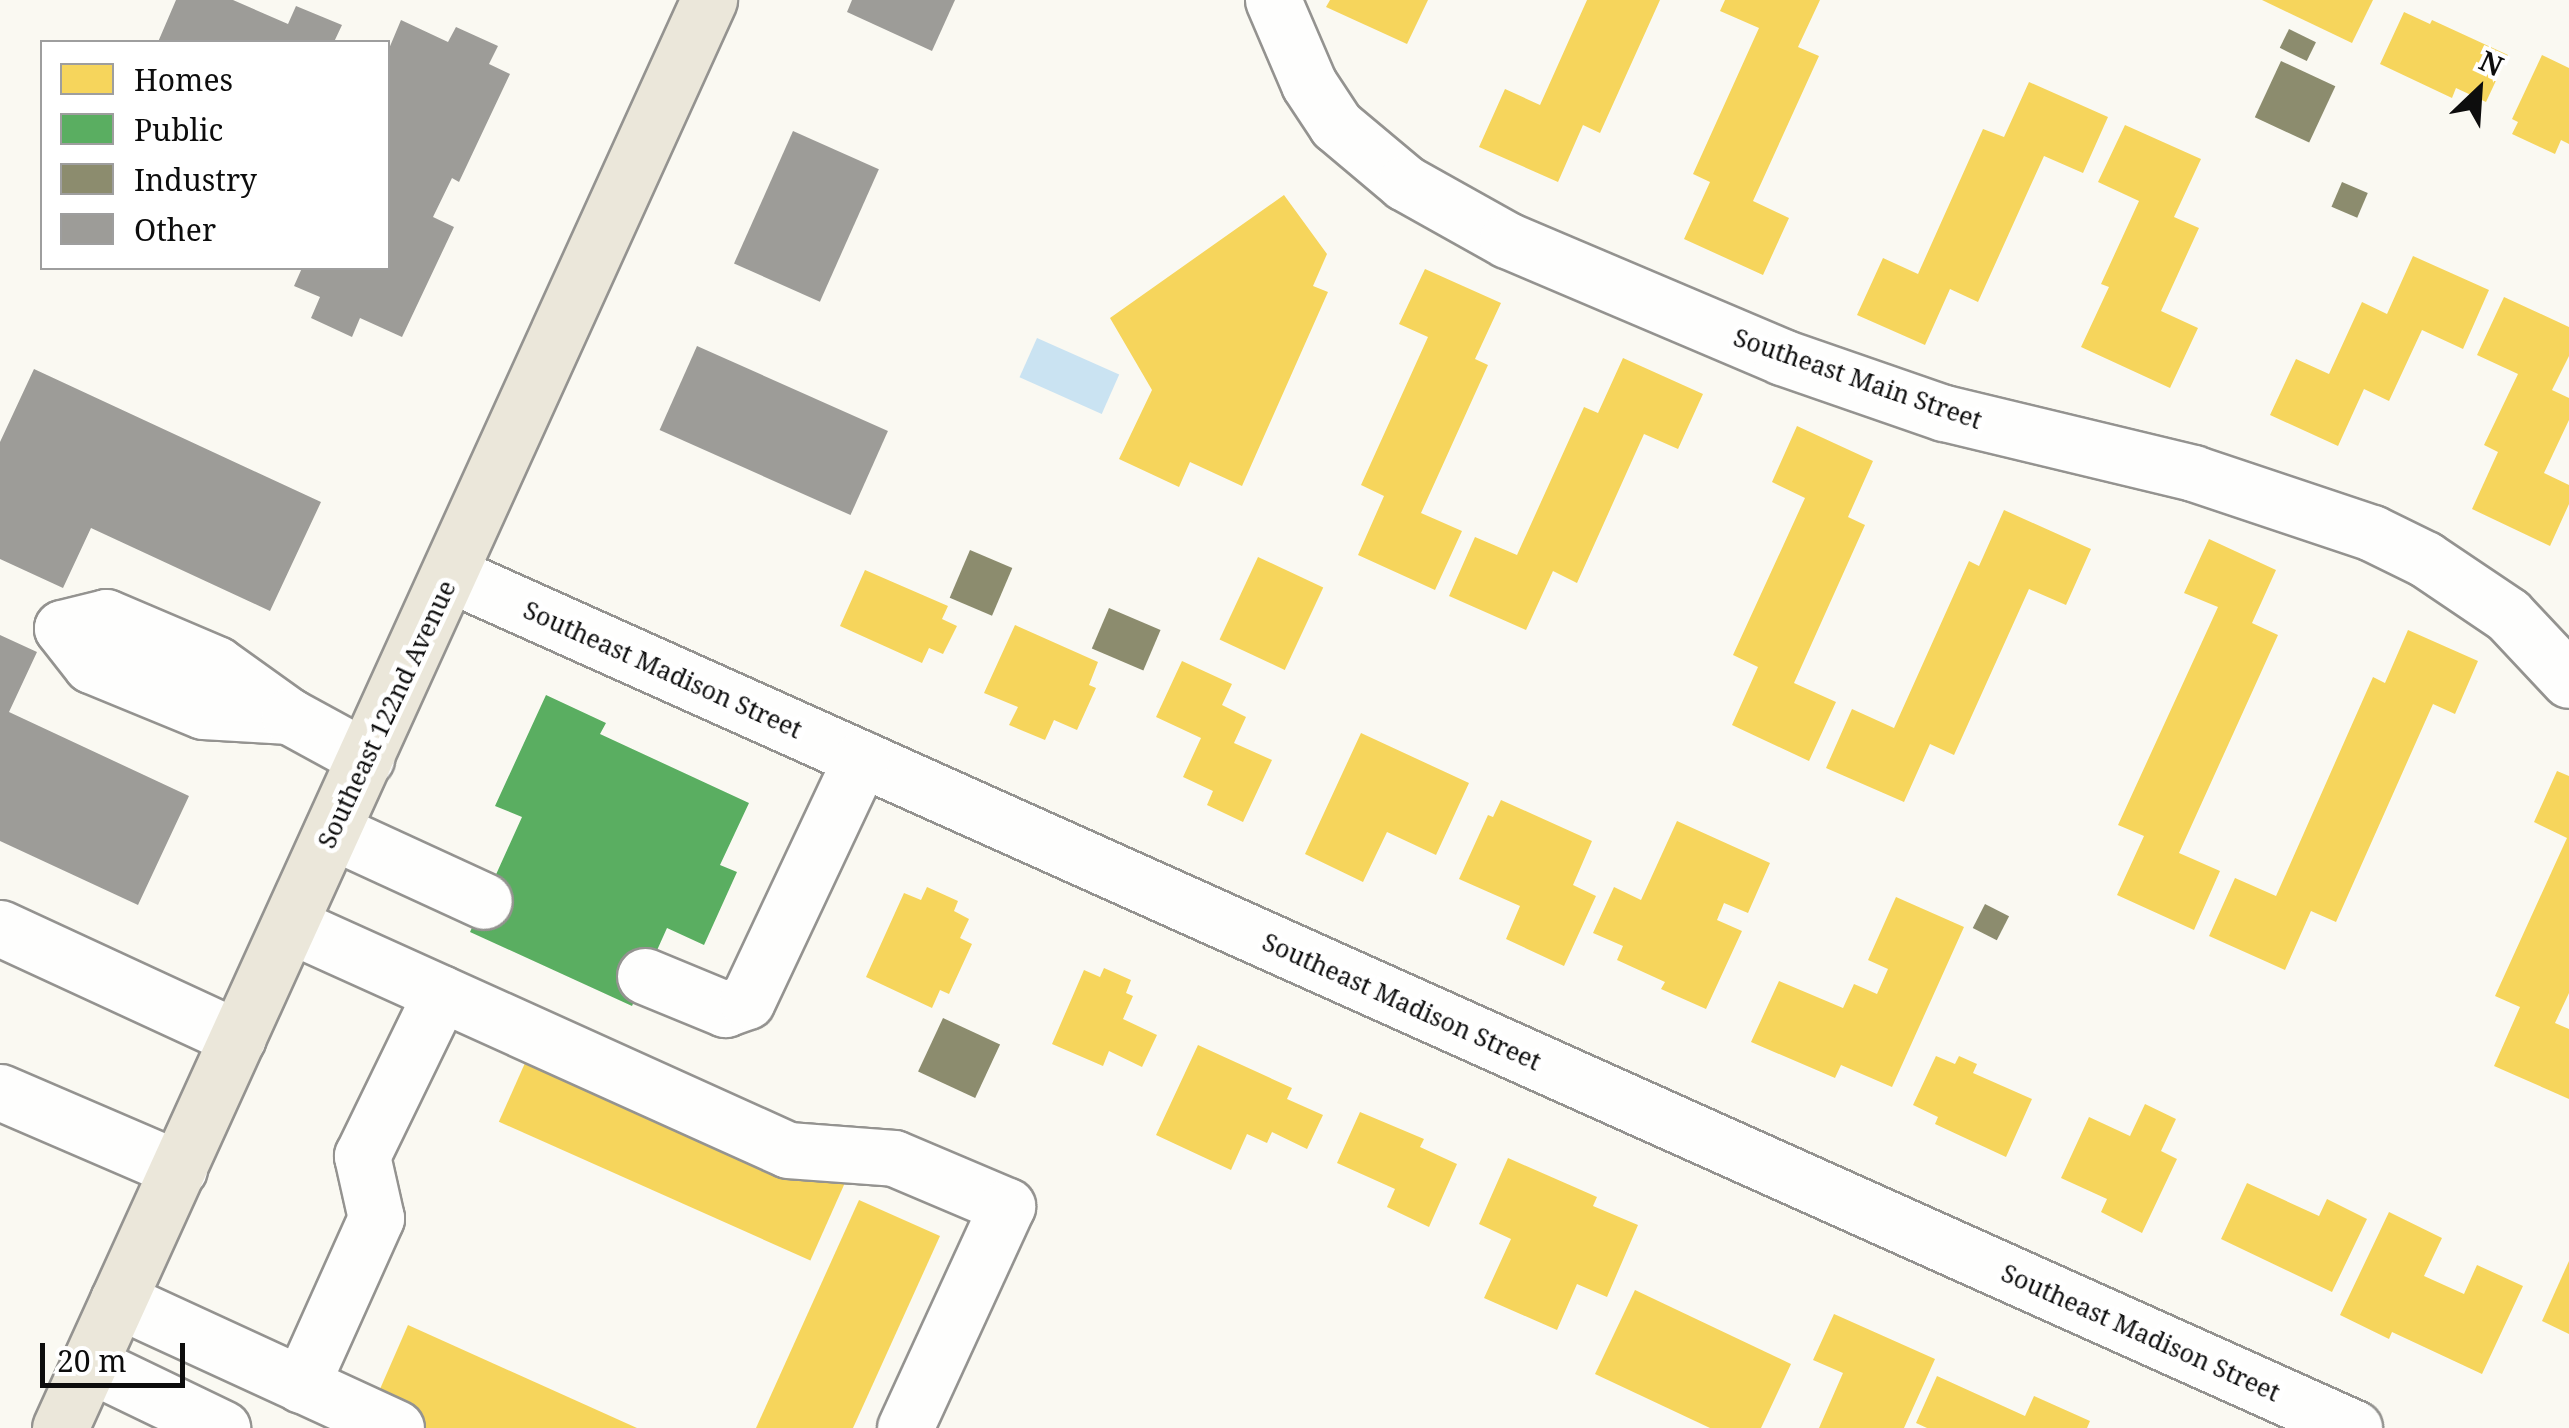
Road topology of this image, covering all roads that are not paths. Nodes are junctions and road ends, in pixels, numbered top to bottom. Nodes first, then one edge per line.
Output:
1 (709, 0) edge
2 (1273, 0) edge
3 (450, 574) junction
4 (2569, 680) edge
5 (289, 716) dead end
6 (366, 758) junction
7 (862, 758) junction
8 (332, 831) junction
9 (484, 900) dead end
10 (290, 925) junction
11 (0, 928) edge
12 (645, 976) dead end
13 (441, 993) junction
14 (238, 1038) junction
15 (0, 1092) edge
16 (178, 1169) junction
17 (118, 1300) junction
18 (89, 1364) junction
19 (301, 1386) junction
20 (60, 1428) edge
21 (222, 1428) edge
22 (396, 1428) edge
23 (905, 1428) edge
24 (2354, 1428) edge

1 - 3 main road, Southeast 122nd Avenue
2 - 4 street, Southeast Main Street
3 - 6 main road, Southeast 122nd Avenue
3 - 7 street, Southeast Madison Street
5 - 6 street
6 - 8 main road, Southeast 122nd Avenue
7 - 12 street
7 - 24 street, Southeast Madison Street
8 - 9 street
8 - 10 main road, Southeast 122nd Avenue
10 - 13 street
10 - 14 main road, Southeast 122nd Avenue
11 - 14 street
13 - 19 street
13 - 23 street
14 - 16 main road, Southeast 122nd Avenue
15 - 16 street
16 - 17 main road, Southeast 122nd Avenue
17 - 18 main road, Southeast 122nd Avenue
17 - 19 street
18 - 20 main road, Southeast 122nd Avenue
18 - 21 street
19 - 22 street

